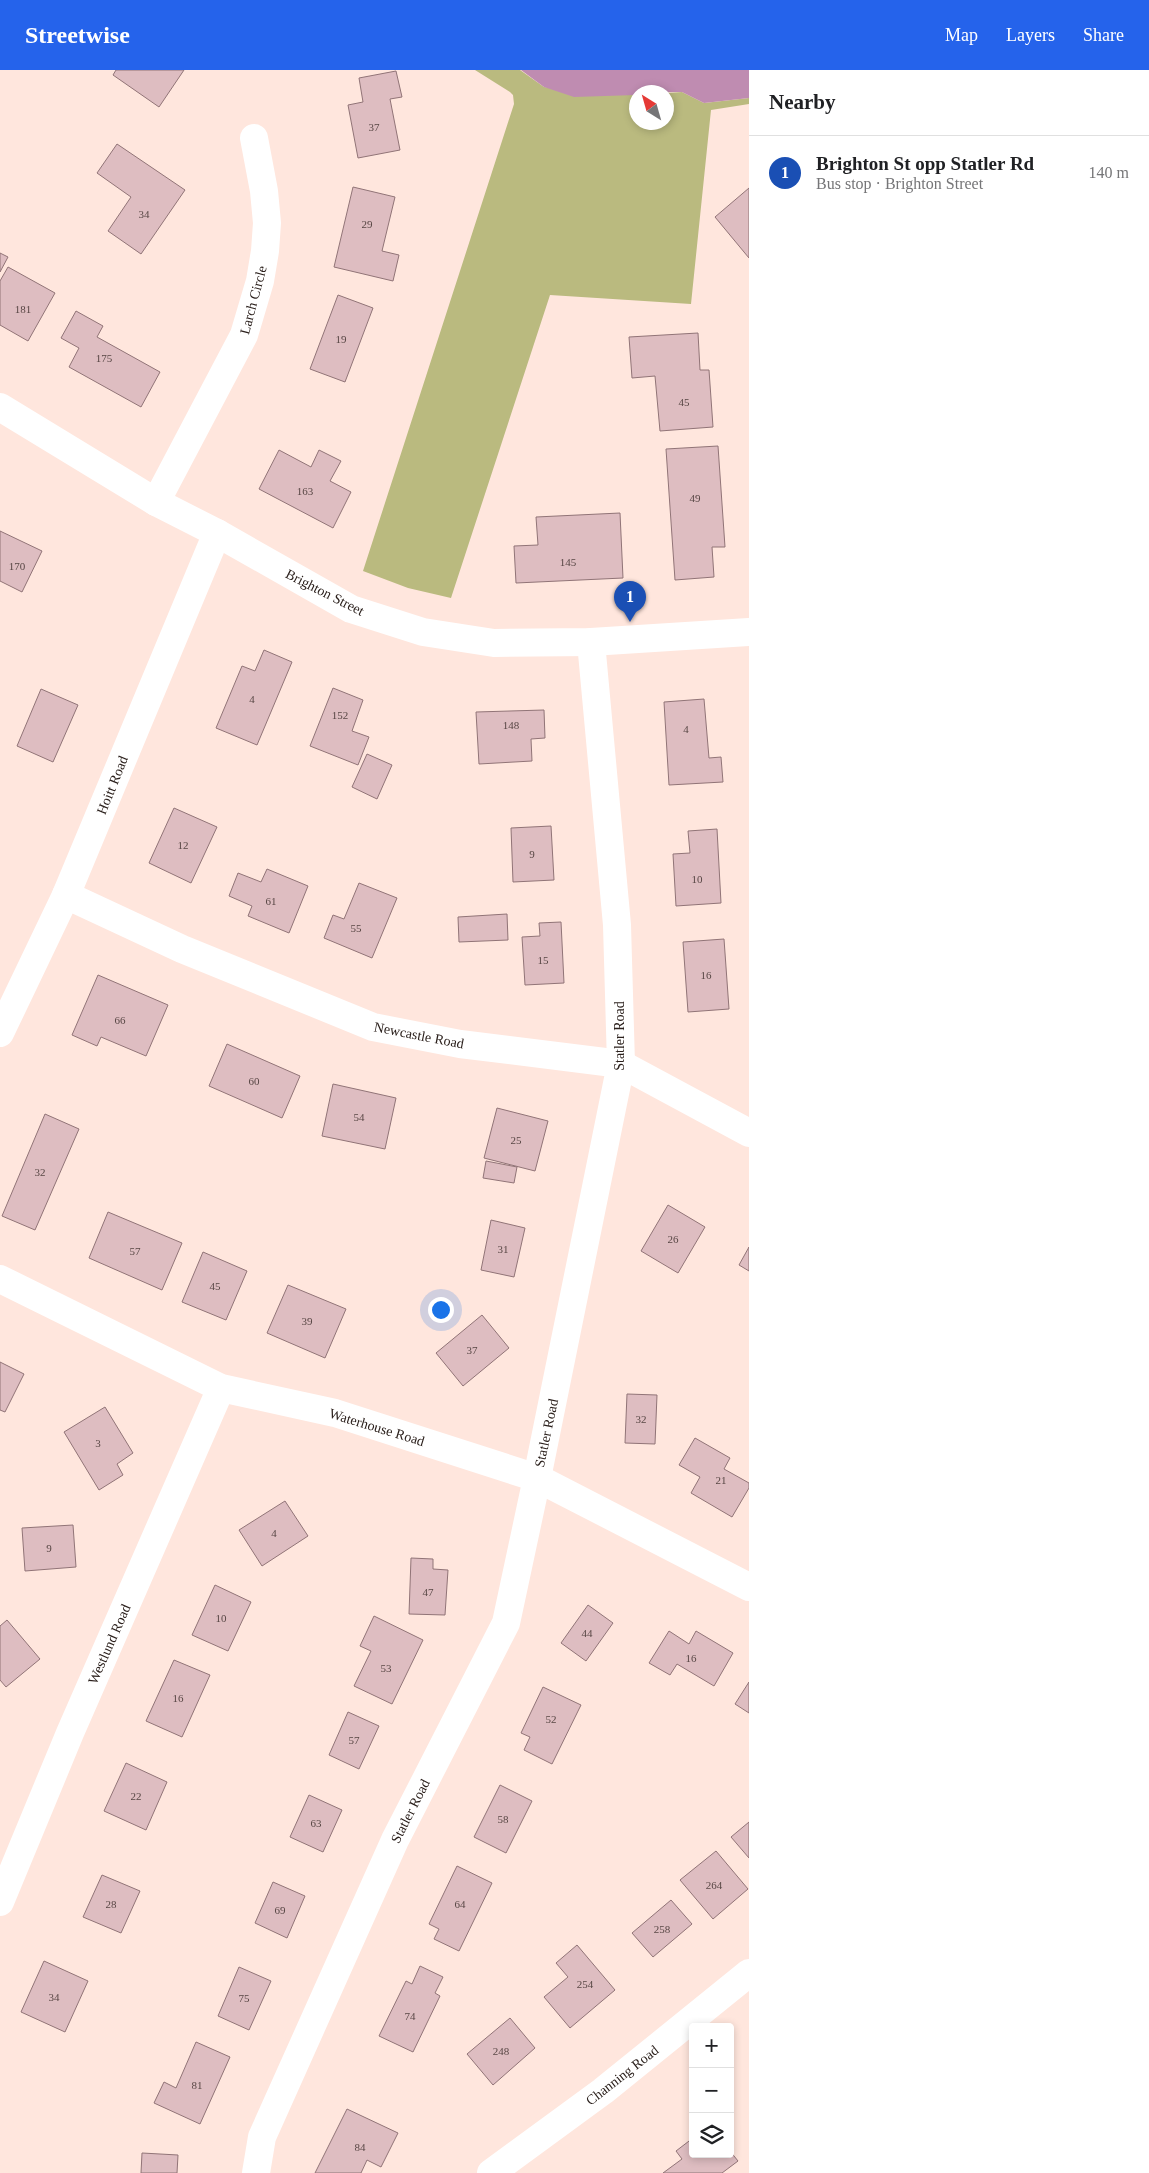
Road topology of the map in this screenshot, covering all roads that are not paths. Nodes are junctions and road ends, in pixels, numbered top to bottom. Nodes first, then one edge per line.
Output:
1 (254, 138) dead end
2 (0, 407) edge
3 (156, 502) junction
4 (217, 533) junction
5 (749, 632) edge
6 (590, 642) junction
7 (66, 895) junction
8 (0, 1033) edge
9 (621, 1064) junction
10 (749, 1133) edge
11 (0, 1279) edge
12 (222, 1388) junction
13 (537, 1478) junction
14 (749, 1587) edge
15 (0, 1902) edge
16 (749, 1974) edge
17 (256, 2173) edge
18 (491, 2173) edge

1 - 3 street, Larch Circle
2 - 3 street, Brighton Street
3 - 4 street, Brighton Street
4 - 6 street, Brighton Street
4 - 7 street, Hoitt Road
5 - 6 street, Brighton Street
6 - 9 street, Statler Road
7 - 8 street, Hoitt Road
7 - 9 street, Newcastle Road
9 - 10 street, Newcastle Road
9 - 13 street, Statler Road
11 - 12 street, Waterhouse Road
12 - 13 street, Waterhouse Road
12 - 15 street, Westlund Road
13 - 14 street, Waterhouse Road
13 - 17 street, Statler Road
16 - 18 street, Channing Road

